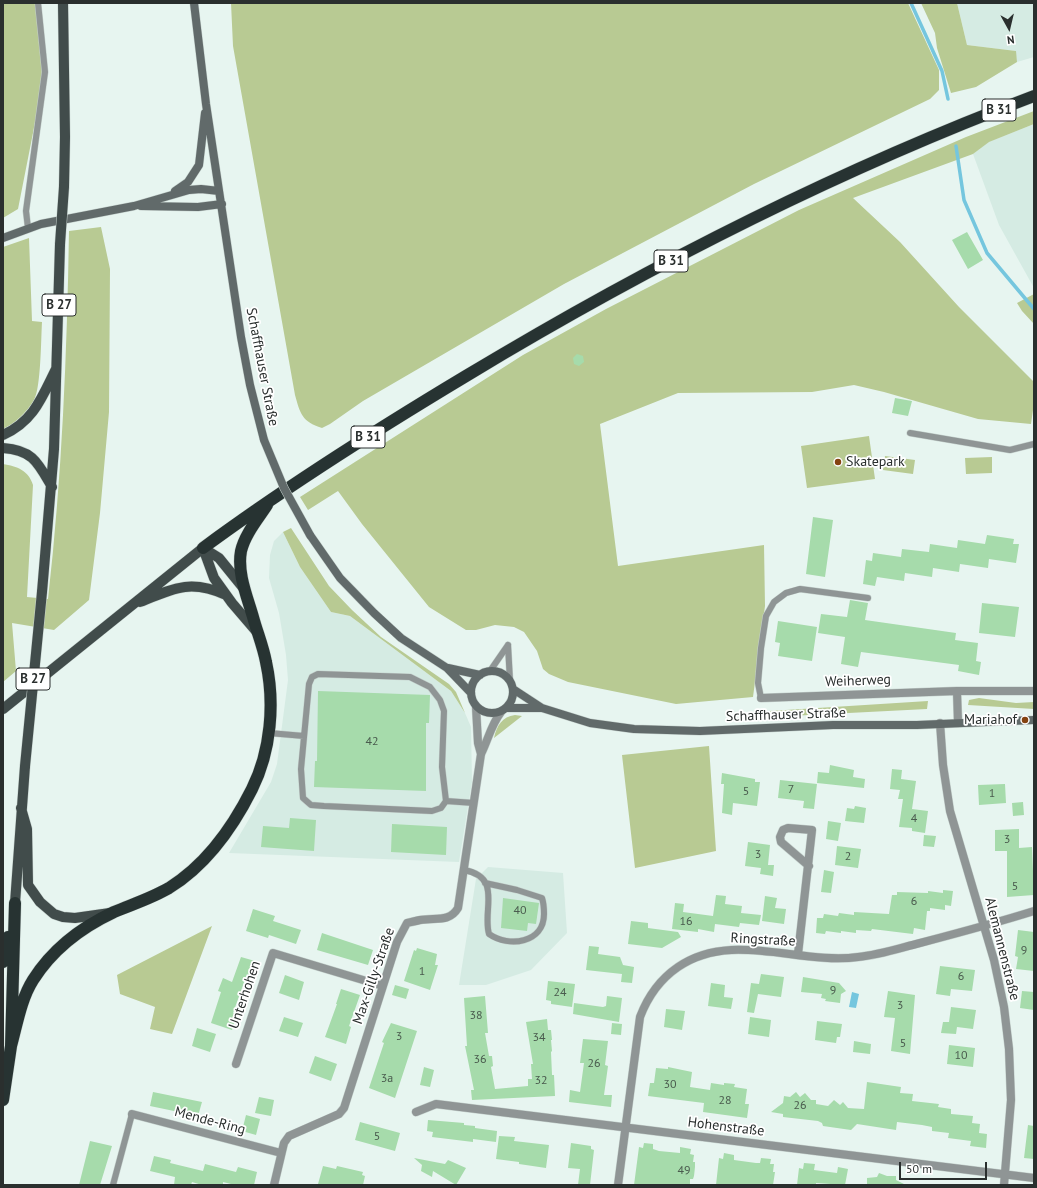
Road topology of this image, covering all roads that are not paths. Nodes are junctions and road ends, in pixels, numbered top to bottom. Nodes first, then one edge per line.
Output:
1 (38, 3) edge
2 (63, 3) edge
3 (194, 3) edge
4 (1034, 96) edge
5 (206, 104) junction
6 (220, 191) junction
7 (170, 194) junction
8 (222, 204) junction
9 (134, 206) junction
10 (28, 228) junction
11 (3, 238) edge
12 (58, 366) junction
13 (910, 433) dead end
14 (3, 435) edge
15 (1034, 444) edge
16 (3, 448) edge
17 (52, 487) junction
18 (270, 500) junction
19 (203, 548) junction
20 (245, 590) junction
21 (226, 595) junction
22 (868, 598) dead end
23 (127, 607) junction
24 (257, 632) junction
25 (447, 668) junction
26 (490, 671) junction
27 (480, 675) junction
28 (512, 684) junction
29 (957, 691) junction
30 (1034, 691) edge
31 (471, 692) junction
32 (761, 698) joint
33 (476, 706) junction
34 (3, 708) edge
35 (542, 708) junction
36 (504, 710) junction
37 (1034, 720) edge
38 (940, 723) junction
39 (958, 723) junction
40 (269, 733) junction
41 (304, 736) junction
42 (481, 754) junction
43 (446, 801) junction
44 (474, 803) junction
45 (21, 808) junction
46 (808, 866) junction
47 (464, 870) junction
48 (486, 883) junction
49 (15, 902) junction
50 (1034, 911) edge
51 (114, 913) junction
52 (984, 926) junction
53 (798, 954) junction
54 (3, 962) edge
55 (383, 986) junction
56 (10, 1046) junction
57 (236, 1064) dead end
58 (3, 1100) edge
59 (416, 1112) dead end
60 (132, 1114) joint
61 (625, 1127) junction
62 (281, 1153) junction
63 (1005, 1174) junction
64 (1034, 1178) edge
65 (113, 1185) edge
66 (274, 1185) edge
67 (618, 1185) edge
68 (1004, 1185) edge

1 - 10 lane
2 - 12 main road, B 27, bridge
3 - 5 main road, Schaffhauser Straße
4 - 18 highway, B 31
5 - 6 main road, Schaffhauser Straße
5 - 7 main road
6 - 7 main road
6 - 8 main road, Schaffhauser Straße
7 - 9 main road
8 - 9 main road
8 - 25 main road, Schaffhauser Straße, bridge
9 - 10 main road
10 - 11 main road
12 - 14 main road
12 - 17 main road, B 27
13 - 15 lane
16 - 17 main road
17 - 45 main road, B 27, bridge
18 - 19 highway, B 31
18 - 20 highway
19 - 20 main road
19 - 21 main road
19 - 23 main road, B 31
20 - 24 highway
21 - 23 main road
21 - 24 main road
22 - 32 lane
23 - 34 main road, B 31
24 - 40 highway
25 - 27 main road, Schaffhauser Straße
25 - 31 main road, Schaffhauser Straße
26 - 27 main road
26 - 28 main road
26 - 28 lane
27 - 31 main road
28 - 35 main road, Schaffhauser Straße
28 - 36 main road
29 - 30 street, Weiherweg
29 - 32 street, Weiherweg
29 - 39 street
31 - 33 main road
33 - 36 main road
33 - 42 street, Max-Gilly-Straße
35 - 36 main road, Schaffhauser Straße
35 - 38 main road, Schaffhauser Straße
36 - 42 street, Max-Gilly-Straße
37 - 39 main road, Schaffhauser Straße
38 - 39 main road, Schaffhauser Straße
38 - 52 street, Alemannenstraße
40 - 41 lane
40 - 51 highway
41 - 43 lane
41 - 43 lane
42 - 44 street, Max-Gilly-Straße
43 - 44 lane
44 - 47 street, Max-Gilly-Straße
45 - 49 main road, B 27
45 - 51 main road
46 - 46 street
46 - 53 street
47 - 48 lane
47 - 55 street, Max-Gilly-Straße
48 - 48 lane
49 - 54 highway, B 27
49 - 56 highway, B 27
50 - 52 street, Ringstraße
51 - 56 highway
52 - 53 street, Ringstraße
52 - 63 street, Alemannenstraße
53 - 61 street, Ringstraße
55 - 57 street, Unterhohen
55 - 62 street, Max-Gilly-Straße
56 - 58 highway, B 27
59 - 61 street, Hohenstraße
60 - 62 street, Mende-Ring
60 - 65 lane
61 - 63 street, Hohenstraße
61 - 67 street, Ringstraße
62 - 66 street, Max-Gilly-Straße
63 - 64 street, Hohenstraße
63 - 68 street, Alemannenstraße

